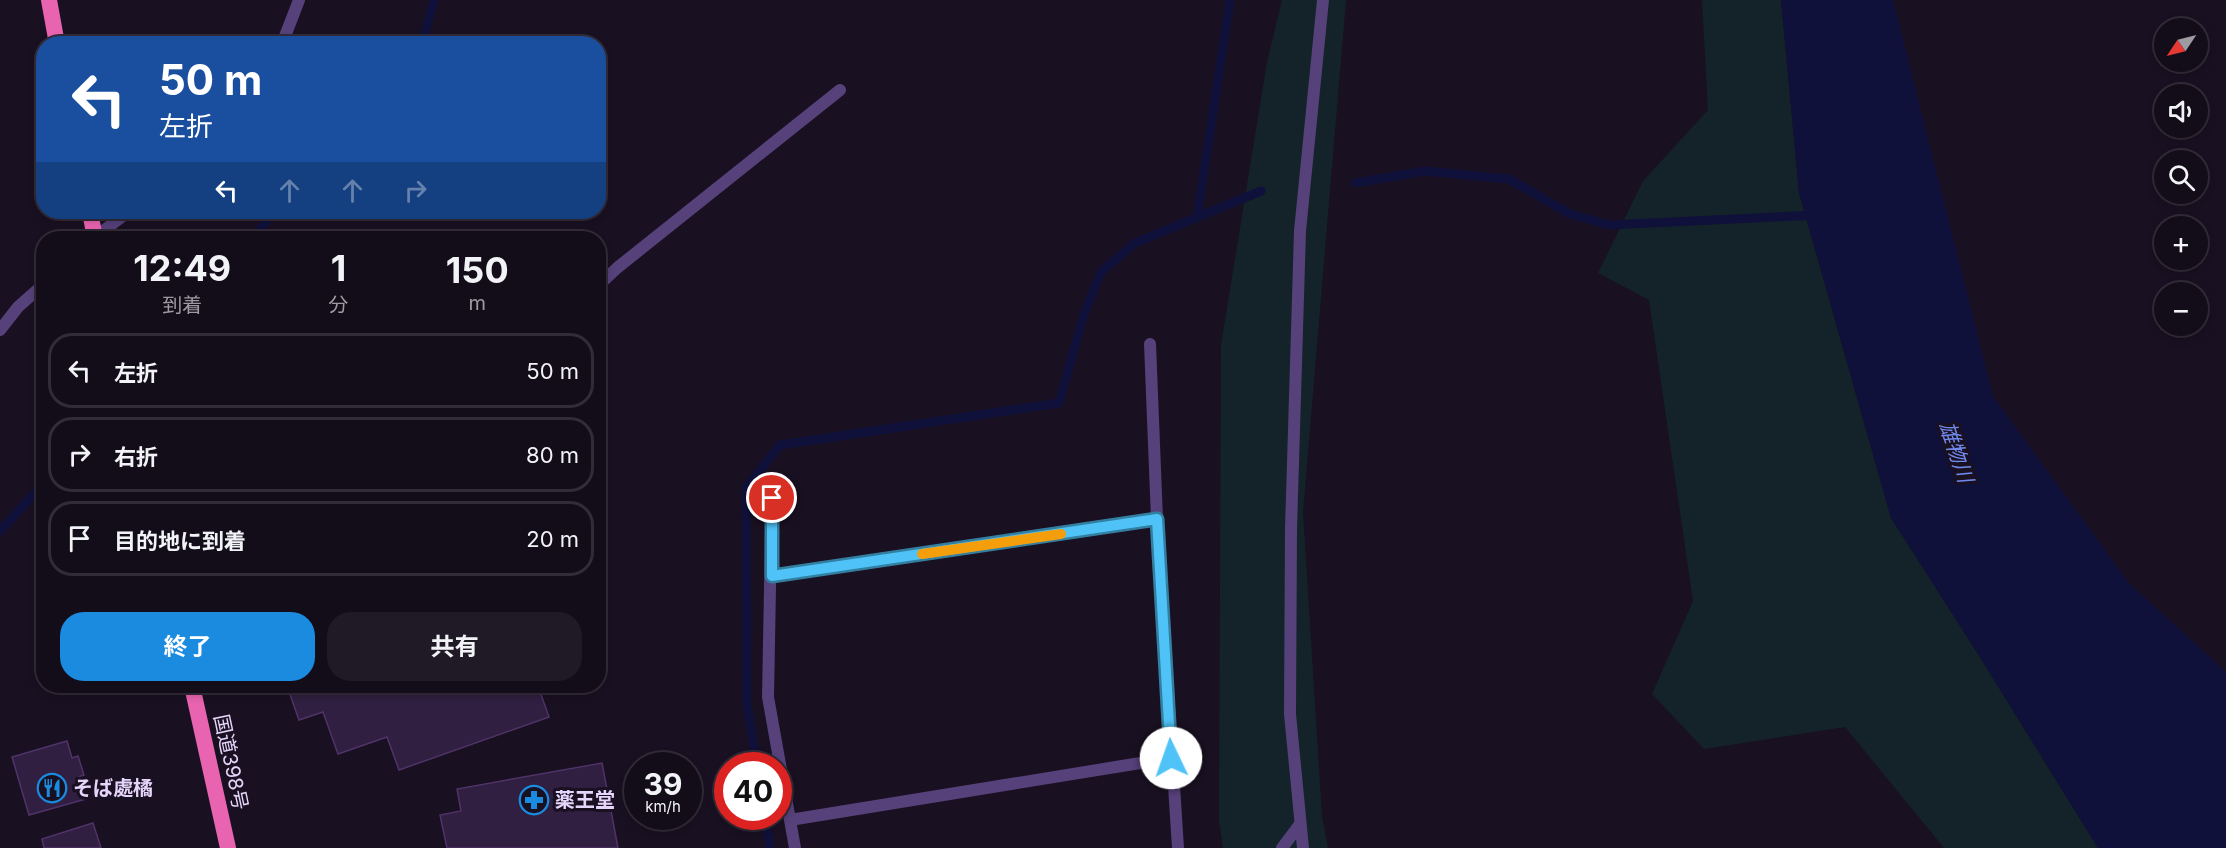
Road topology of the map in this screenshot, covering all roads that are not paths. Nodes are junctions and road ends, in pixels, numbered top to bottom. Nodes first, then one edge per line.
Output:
1 (48, 0) edge
2 (299, 0) edge
3 (1323, 0) edge
4 (55, 36) edge
5 (285, 36) edge
6 (840, 90) dead end
7 (119, 219) edge
8 (104, 231) edge
9 (606, 278) edge
10 (36, 291) edge
11 (0, 330) edge
12 (1150, 344) dead end
13 (772, 478) dead end
14 (1157, 519) junction
15 (772, 576) junction
16 (194, 693) edge
17 (778, 752) edge
18 (1171, 758) junction
19 (792, 820) edge
20 (1300, 824) junction
21 (792, 830) edge
22 (228, 848) edge
23 (795, 848) edge
24 (1178, 848) edge
25 (1282, 848) edge
26 (1303, 848) edge

1 - 4 highway
2 - 5 street
3 - 20 street
6 - 9 street
7 - 8 street
10 - 11 street
12 - 14 street
13 - 15 street
14 - 15 street
14 - 18 street
15 - 17 street
16 - 22 highway, 国道398号
18 - 19 street
18 - 24 street
20 - 25 street
20 - 26 street
21 - 23 street

